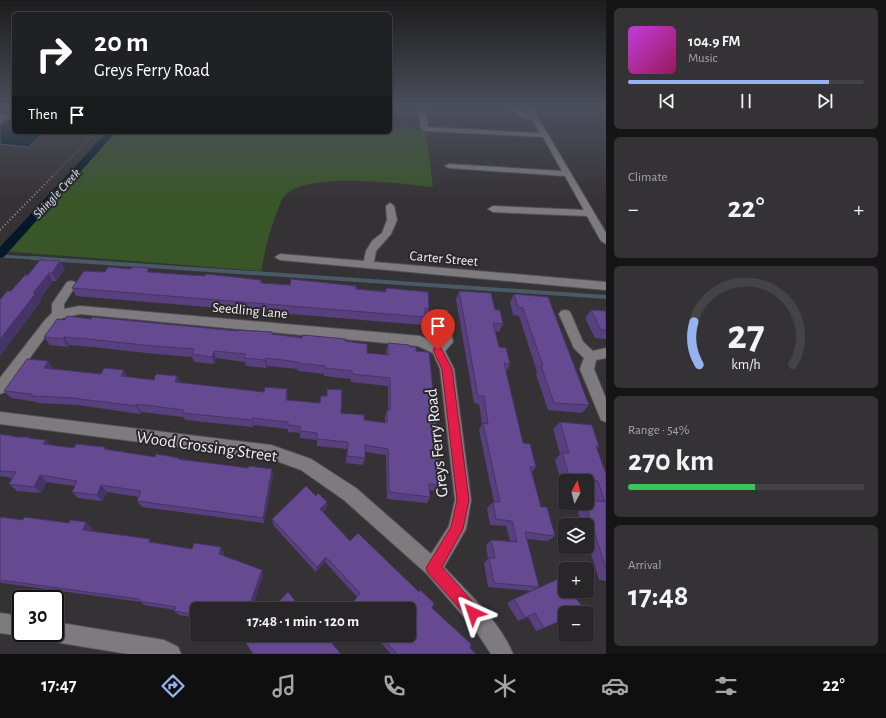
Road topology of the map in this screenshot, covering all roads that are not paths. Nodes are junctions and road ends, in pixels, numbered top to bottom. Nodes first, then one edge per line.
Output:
1 (548, 140) edge
2 (449, 166) dead end
3 (567, 174) junction
4 (390, 206) dead end
5 (493, 208) dead end
6 (590, 213) junction
7 (606, 241) edge
8 (280, 257) dead end
9 (368, 265) junction
10 (71, 285) dead end
11 (606, 286) edge
12 (58, 314) junction
13 (443, 314) dead end
14 (565, 314) dead end
15 (438, 350) junction
16 (606, 353) edge
17 (591, 356) junction
18 (0, 388) edge
19 (606, 416) edge
20 (0, 418) edge
21 (433, 568) junction
22 (0, 623) edge
23 (12, 625) edge
24 (64, 633) edge
25 (171, 654) edge
26 (503, 654) edge

1 - 3 street
2 - 3 street
3 - 6 street
4 - 9 street
5 - 6 street
6 - 7 street
8 - 9 street, Carter Street
9 - 11 street, Carter Street
10 - 12 street
12 - 15 street, Seedling Lane
12 - 18 street
13 - 15 street
14 - 17 street
15 - 21 street, Greys Ferry Road
16 - 17 street
17 - 19 street
20 - 21 street, Wood Crossing Street
21 - 26 street, Wood Crossing Street
22 - 23 street
24 - 25 street

